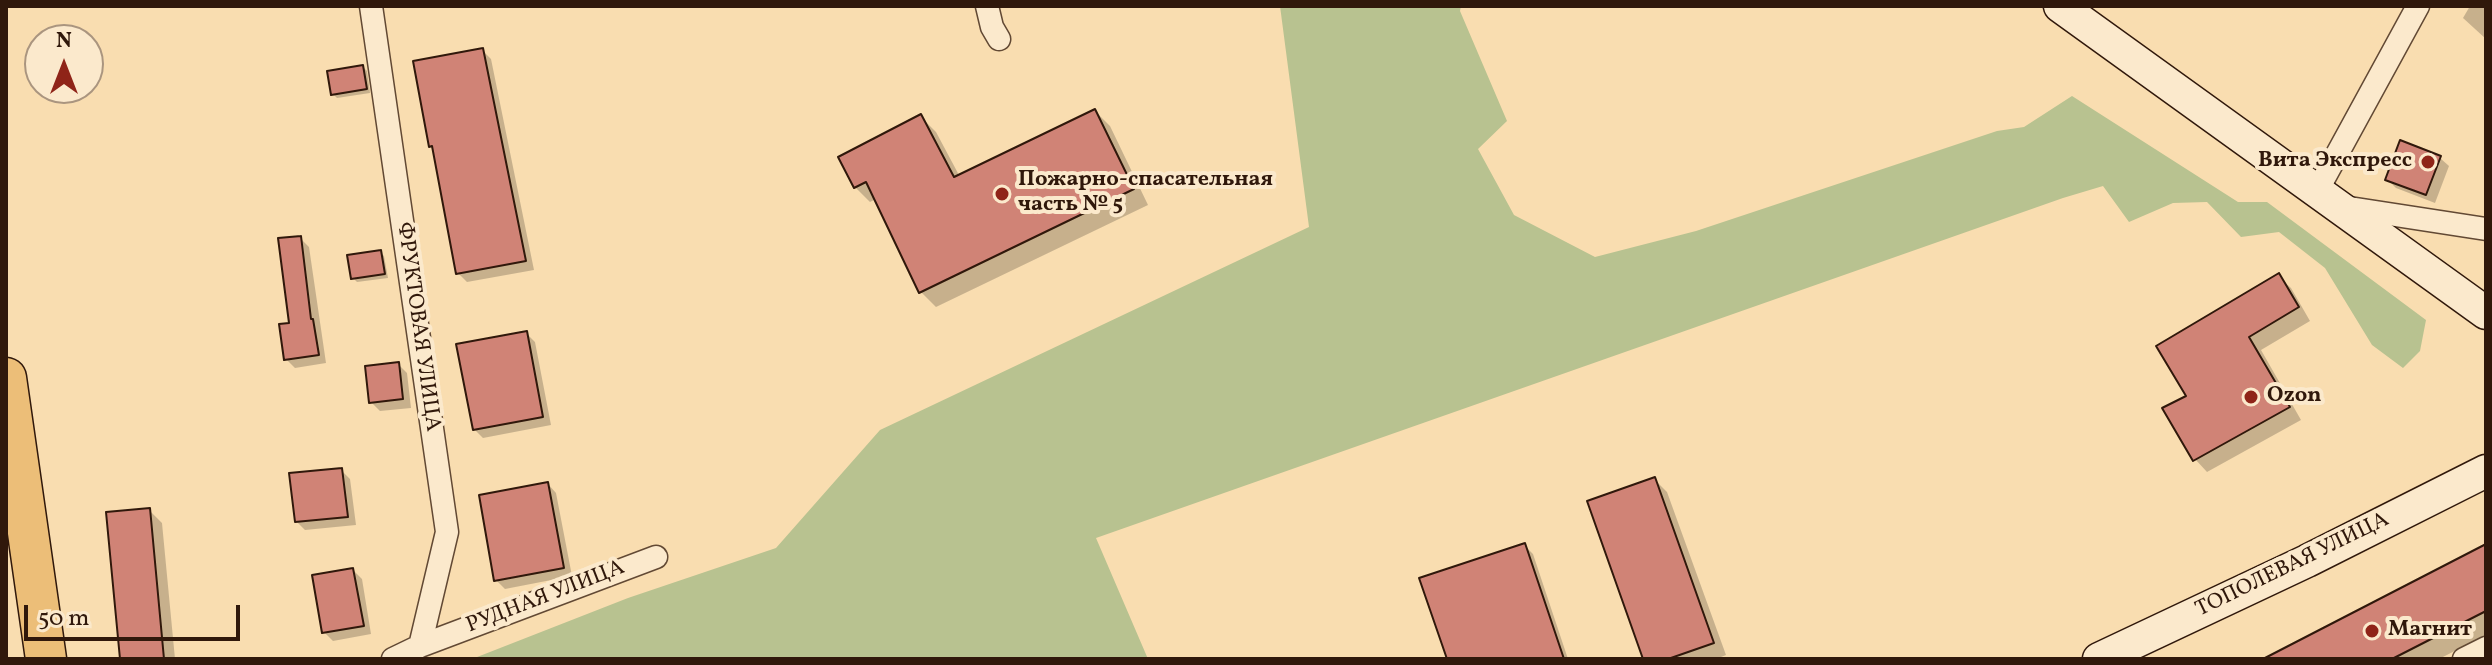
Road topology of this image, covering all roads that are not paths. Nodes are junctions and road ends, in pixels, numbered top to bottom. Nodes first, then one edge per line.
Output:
1 (371, 6) edge
2 (987, 6) edge
3 (2060, 6) edge
4 (2418, 6) edge
5 (999, 39) dead end
6 (2328, 198) junction
7 (2486, 229) edge
8 (2486, 313) edge
9 (6, 378) edge
10 (2486, 471) edge
11 (656, 557) dead end
12 (420, 646) junction
13 (2486, 648) edge
14 (46, 659) edge
15 (393, 659) edge
16 (2099, 659) edge
17 (2464, 659) edge

1 - 12 street, ФРУКТОВАЯ УЛИЦА
2 - 5 street
3 - 6 main road
4 - 6 street
6 - 7 street
6 - 8 main road
9 - 14 highway
10 - 16 main road, ТОПОЛЕВАЯ УЛИЦА
11 - 12 street, РУДНАЯ УЛИЦА
12 - 15 street, РУДНАЯ УЛИЦА
13 - 17 street

